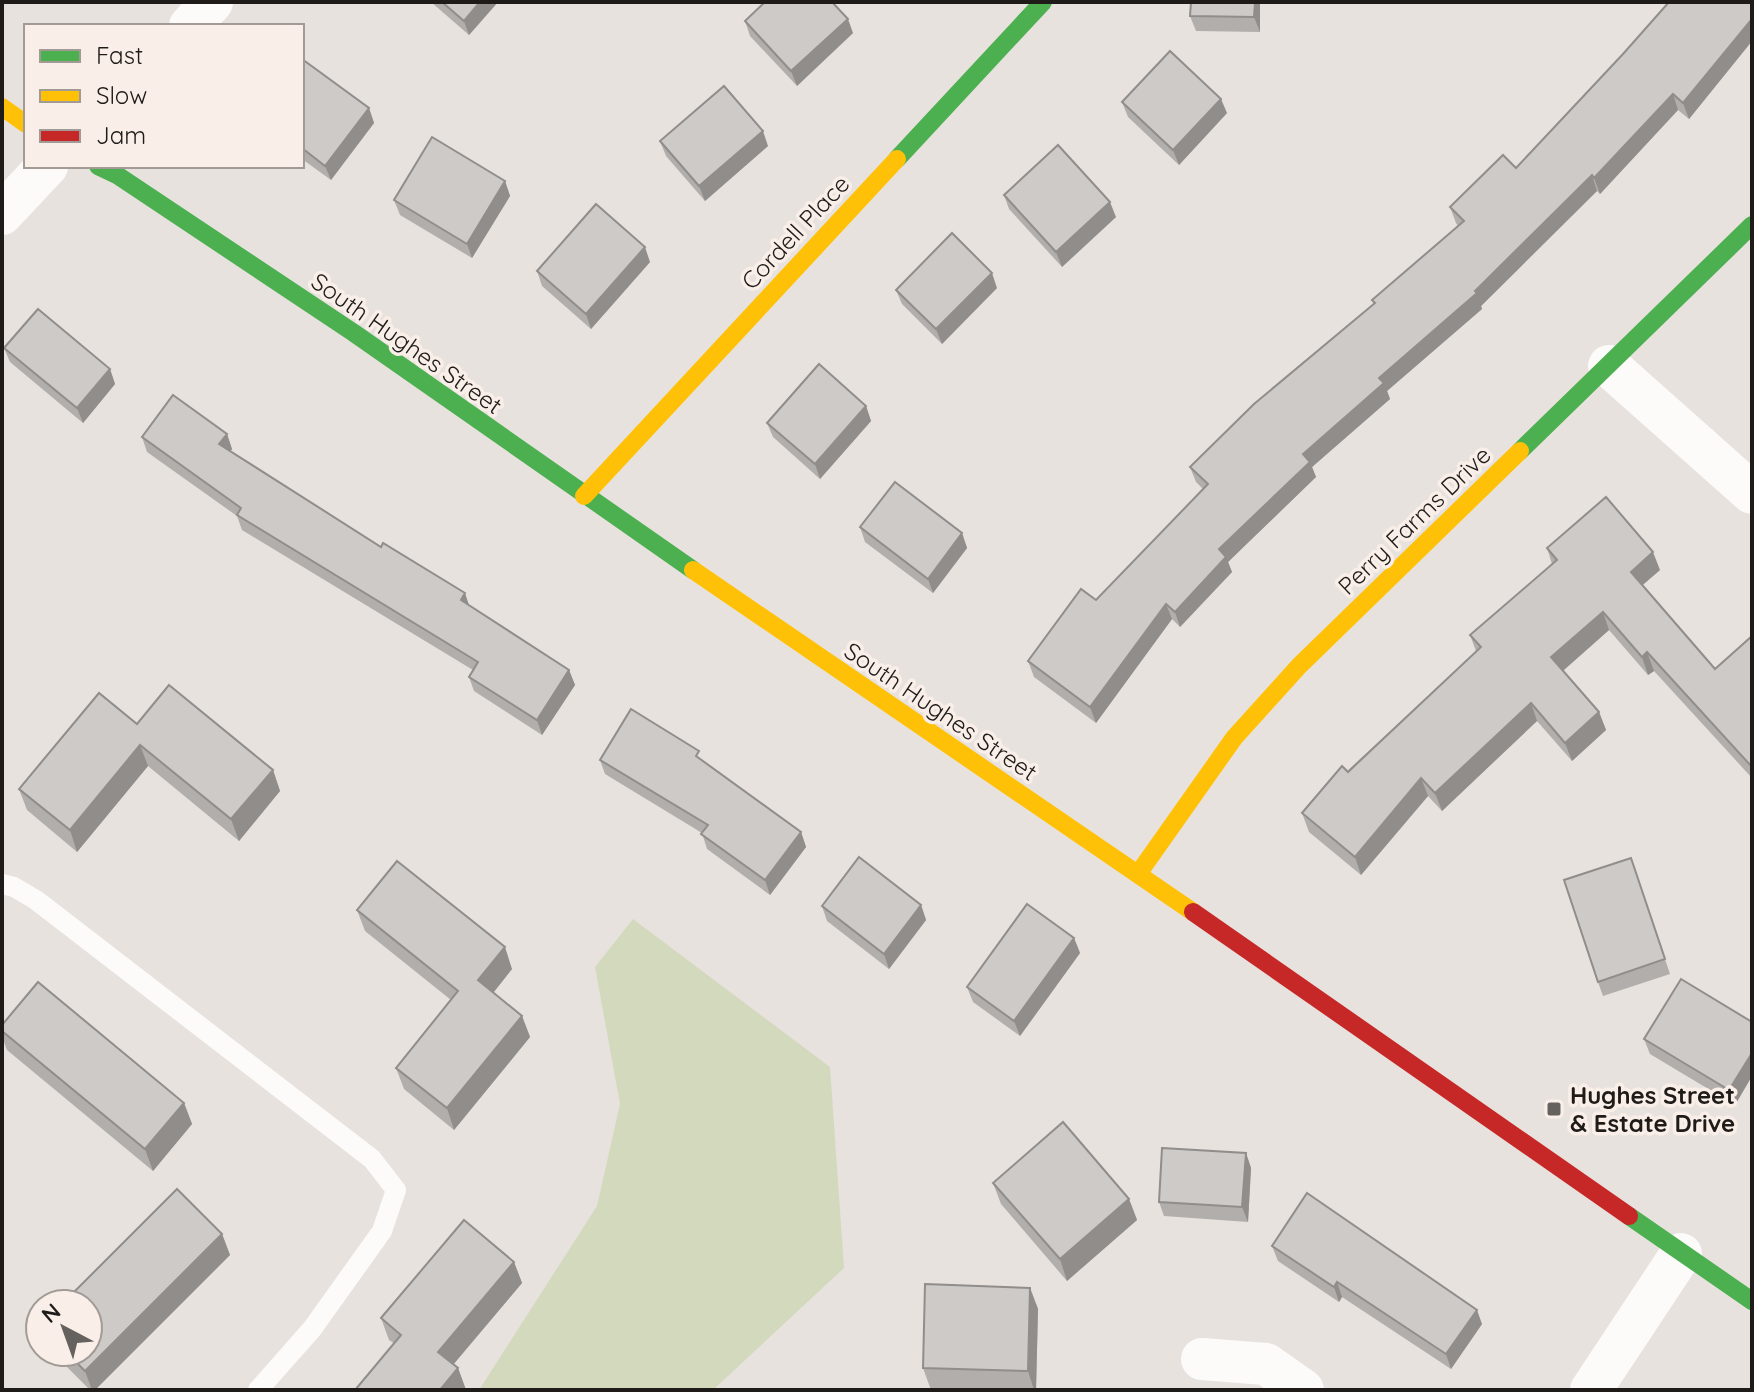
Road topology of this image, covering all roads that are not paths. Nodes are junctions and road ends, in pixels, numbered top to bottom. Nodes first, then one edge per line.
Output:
1 (212, 2) edge
2 (1043, 2) edge
3 (192, 24) edge
4 (2, 107) edge
5 (24, 123) edge
6 (45, 168) edge
7 (101, 168) edge
8 (2, 214) edge
9 (1752, 225) edge
10 (1609, 366) junction
11 (1752, 493) edge
12 (584, 496) junction
13 (1138, 874) junction
14 (2, 884) edge
15 (1681, 1254) junction
16 (1752, 1301) edge
17 (1202, 1359) dead end
18 (258, 1390) edge
19 (1303, 1390) edge
20 (1591, 1390) edge

1 - 3 street
2 - 12 street, Cordell Place
4 - 5 street
6 - 8 street
7 - 12 street, South Hughes Street
9 - 10 street, Perry Farms Drive
10 - 11 street
10 - 13 street, Perry Farms Drive
12 - 13 street, South Hughes Street
13 - 15 street, South Hughes Street
14 - 18 lane
15 - 16 street, South Hughes Street
15 - 20 street
17 - 19 street

